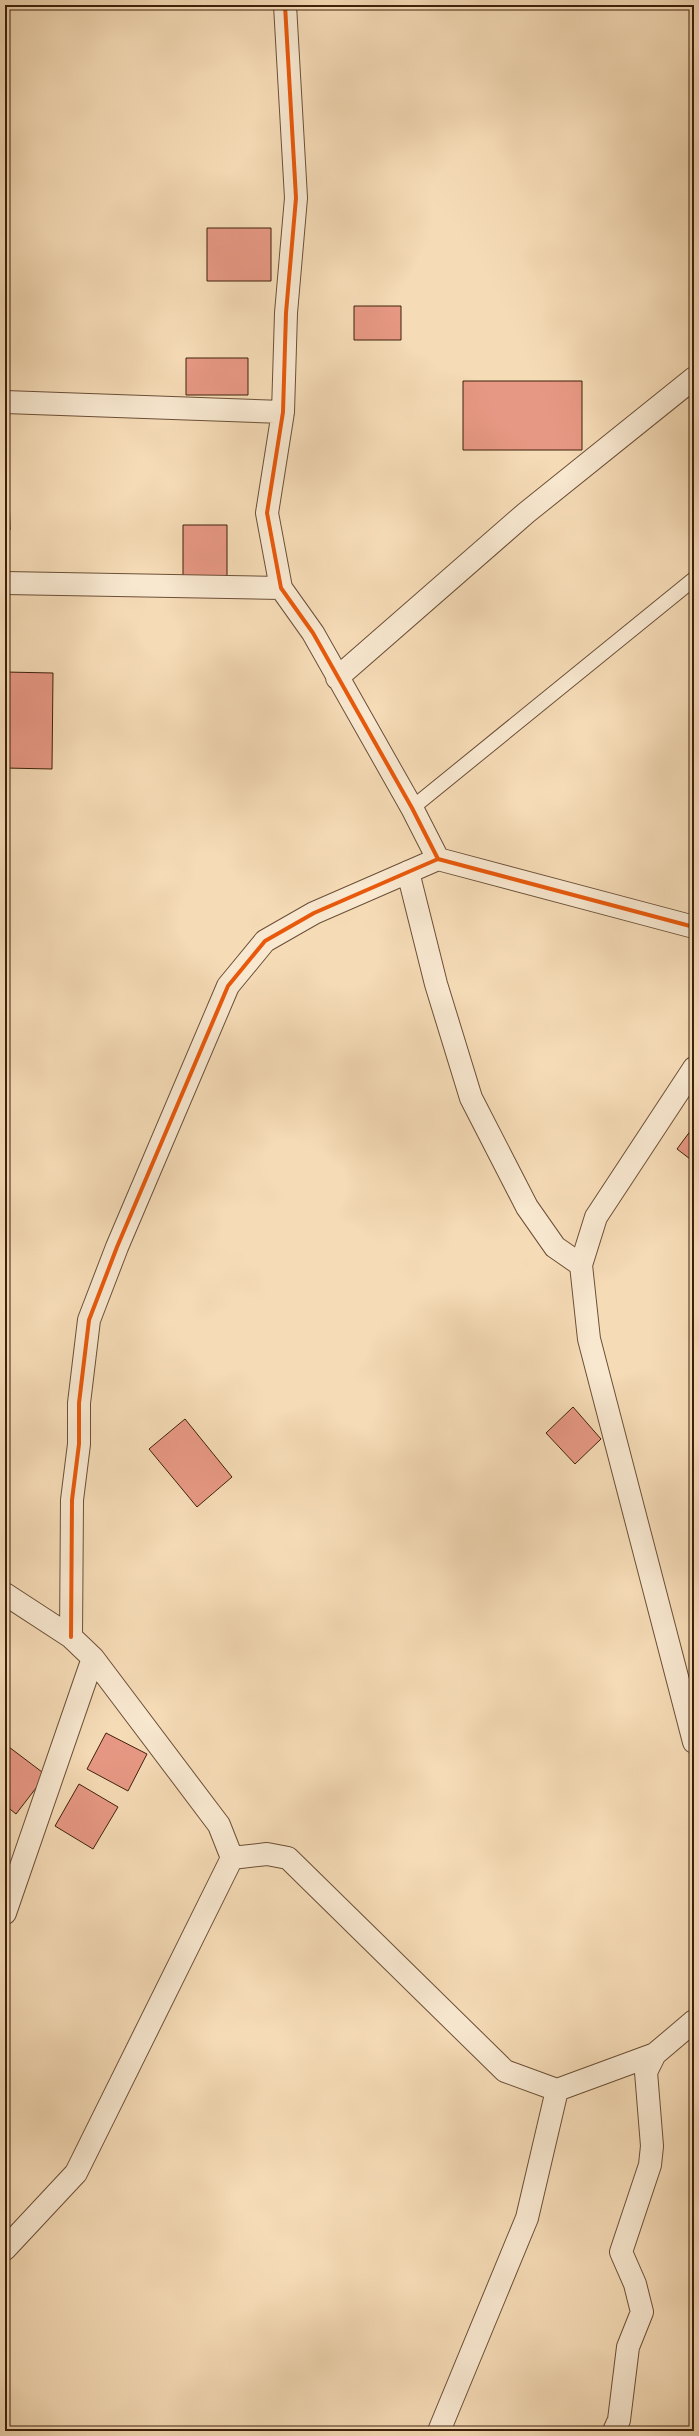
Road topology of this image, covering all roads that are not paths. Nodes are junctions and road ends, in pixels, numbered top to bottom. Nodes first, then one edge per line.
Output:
1 (285, 5) edge
2 (694, 378) edge
3 (5, 402) edge
4 (283, 412) junction
5 (694, 579) edge
6 (5, 583) edge
7 (281, 588) junction
8 (337, 678) junction
9 (412, 808) junction
10 (438, 859) junction
11 (408, 872) junction
12 (694, 926) edge
13 (694, 1068) edge
14 (581, 1265) junction
15 (5, 1594) edge
16 (71, 1637) junction
17 (93, 1658) junction
18 (694, 1742) edge
19 (232, 1858) junction
20 (5, 1913) edge
21 (694, 2021) edge
22 (655, 2054) junction
23 (558, 2090) junction
24 (5, 2249) edge
25 (439, 2431) edge
26 (614, 2431) edge

1 - 4 street
2 - 8 street
3 - 4 street
4 - 7 street
5 - 9 lane
6 - 7 street
7 - 8 street
8 - 9 street
9 - 10 street
10 - 11 street
10 - 12 street
11 - 14 street
11 - 16 street
13 - 14 street
14 - 18 street
15 - 16 street
16 - 17 street
17 - 19 street
17 - 20 street
19 - 23 street
19 - 24 street
21 - 22 street
22 - 23 street
22 - 26 street
23 - 25 street

